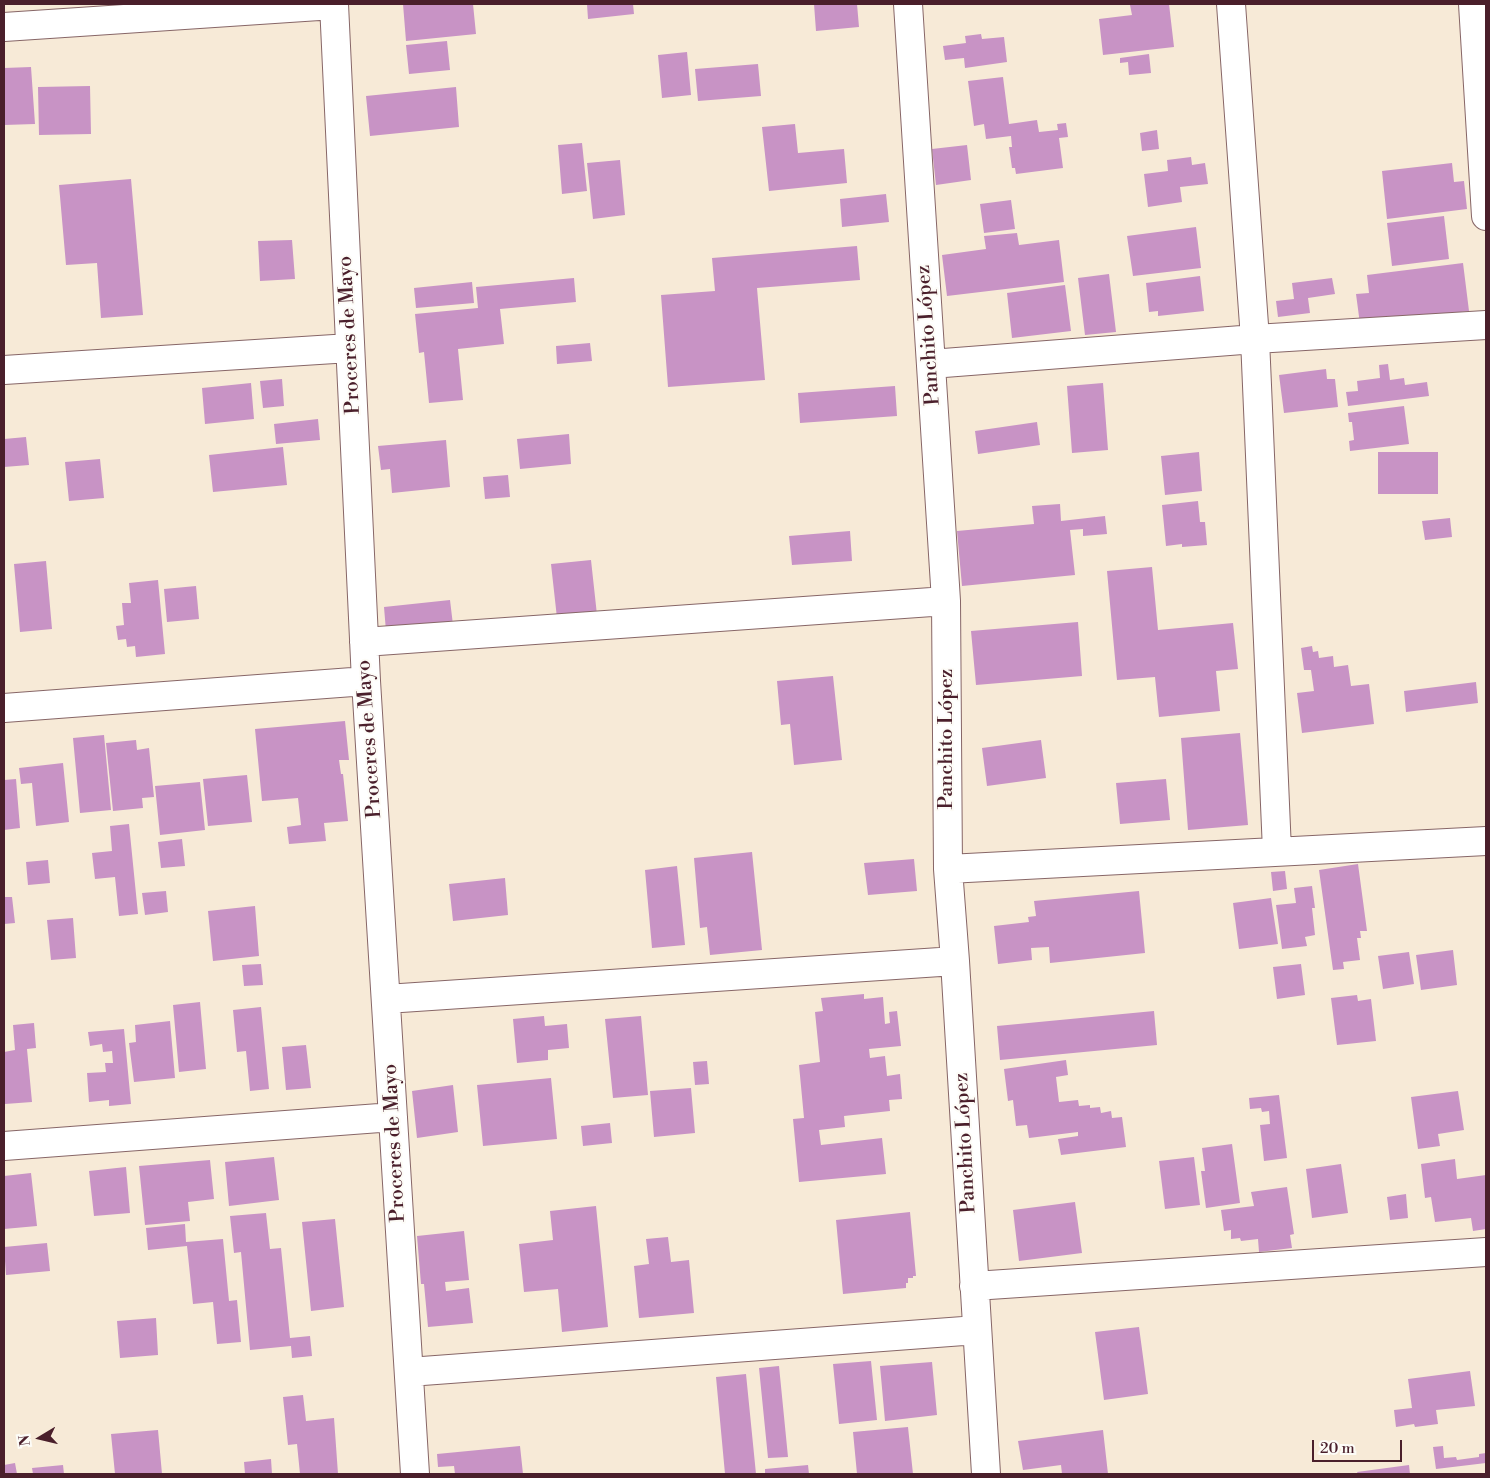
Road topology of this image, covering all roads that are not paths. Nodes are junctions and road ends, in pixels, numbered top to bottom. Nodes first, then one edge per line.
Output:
1 (334, 4) edge
2 (908, 4) edge
3 (1231, 4) edge
4 (1473, 4) edge
5 (4, 27) edge
6 (1484, 138) edge
7 (1486, 216) edge
8 (1486, 325) edge
9 (1255, 339) junction
10 (350, 348) junction
11 (931, 364) junction
12 (4, 370) edge
13 (946, 601) junction
14 (364, 642) junction
15 (366, 681) junction
16 (4, 708) edge
17 (1486, 841) edge
18 (1277, 852) junction
19 (948, 869) junction
20 (955, 961) junction
21 (386, 999) junction
22 (393, 1117) junction
23 (4, 1146) edge
24 (1486, 1252) edge
25 (974, 1286) junction
26 (977, 1330) junction
27 (409, 1372) junction
28 (415, 1474) edge
29 (986, 1474) edge

1 - 5 street
1 - 10 street, Proceres de Mayo
2 - 11 street, Panchito López
3 - 9 street
4 - 6 street
6 - 7 street
8 - 9 street
9 - 11 street
9 - 18 street
10 - 12 street
10 - 14 street, Proceres de Mayo
11 - 13 street, Panchito López
13 - 14 street
13 - 19 street, Panchito López
14 - 15 street, Proceres de Mayo
15 - 16 street
15 - 21 street, Proceres de Mayo
17 - 18 street
18 - 19 street
19 - 20 street, Panchito López
20 - 21 street
20 - 25 street, Panchito López
21 - 22 street, Proceres de Mayo
22 - 23 street
22 - 27 street, Proceres de Mayo
24 - 25 street
25 - 26 street, Panchito López
26 - 27 street
26 - 29 street, Panchito López
27 - 28 street, Proceres de Mayo

